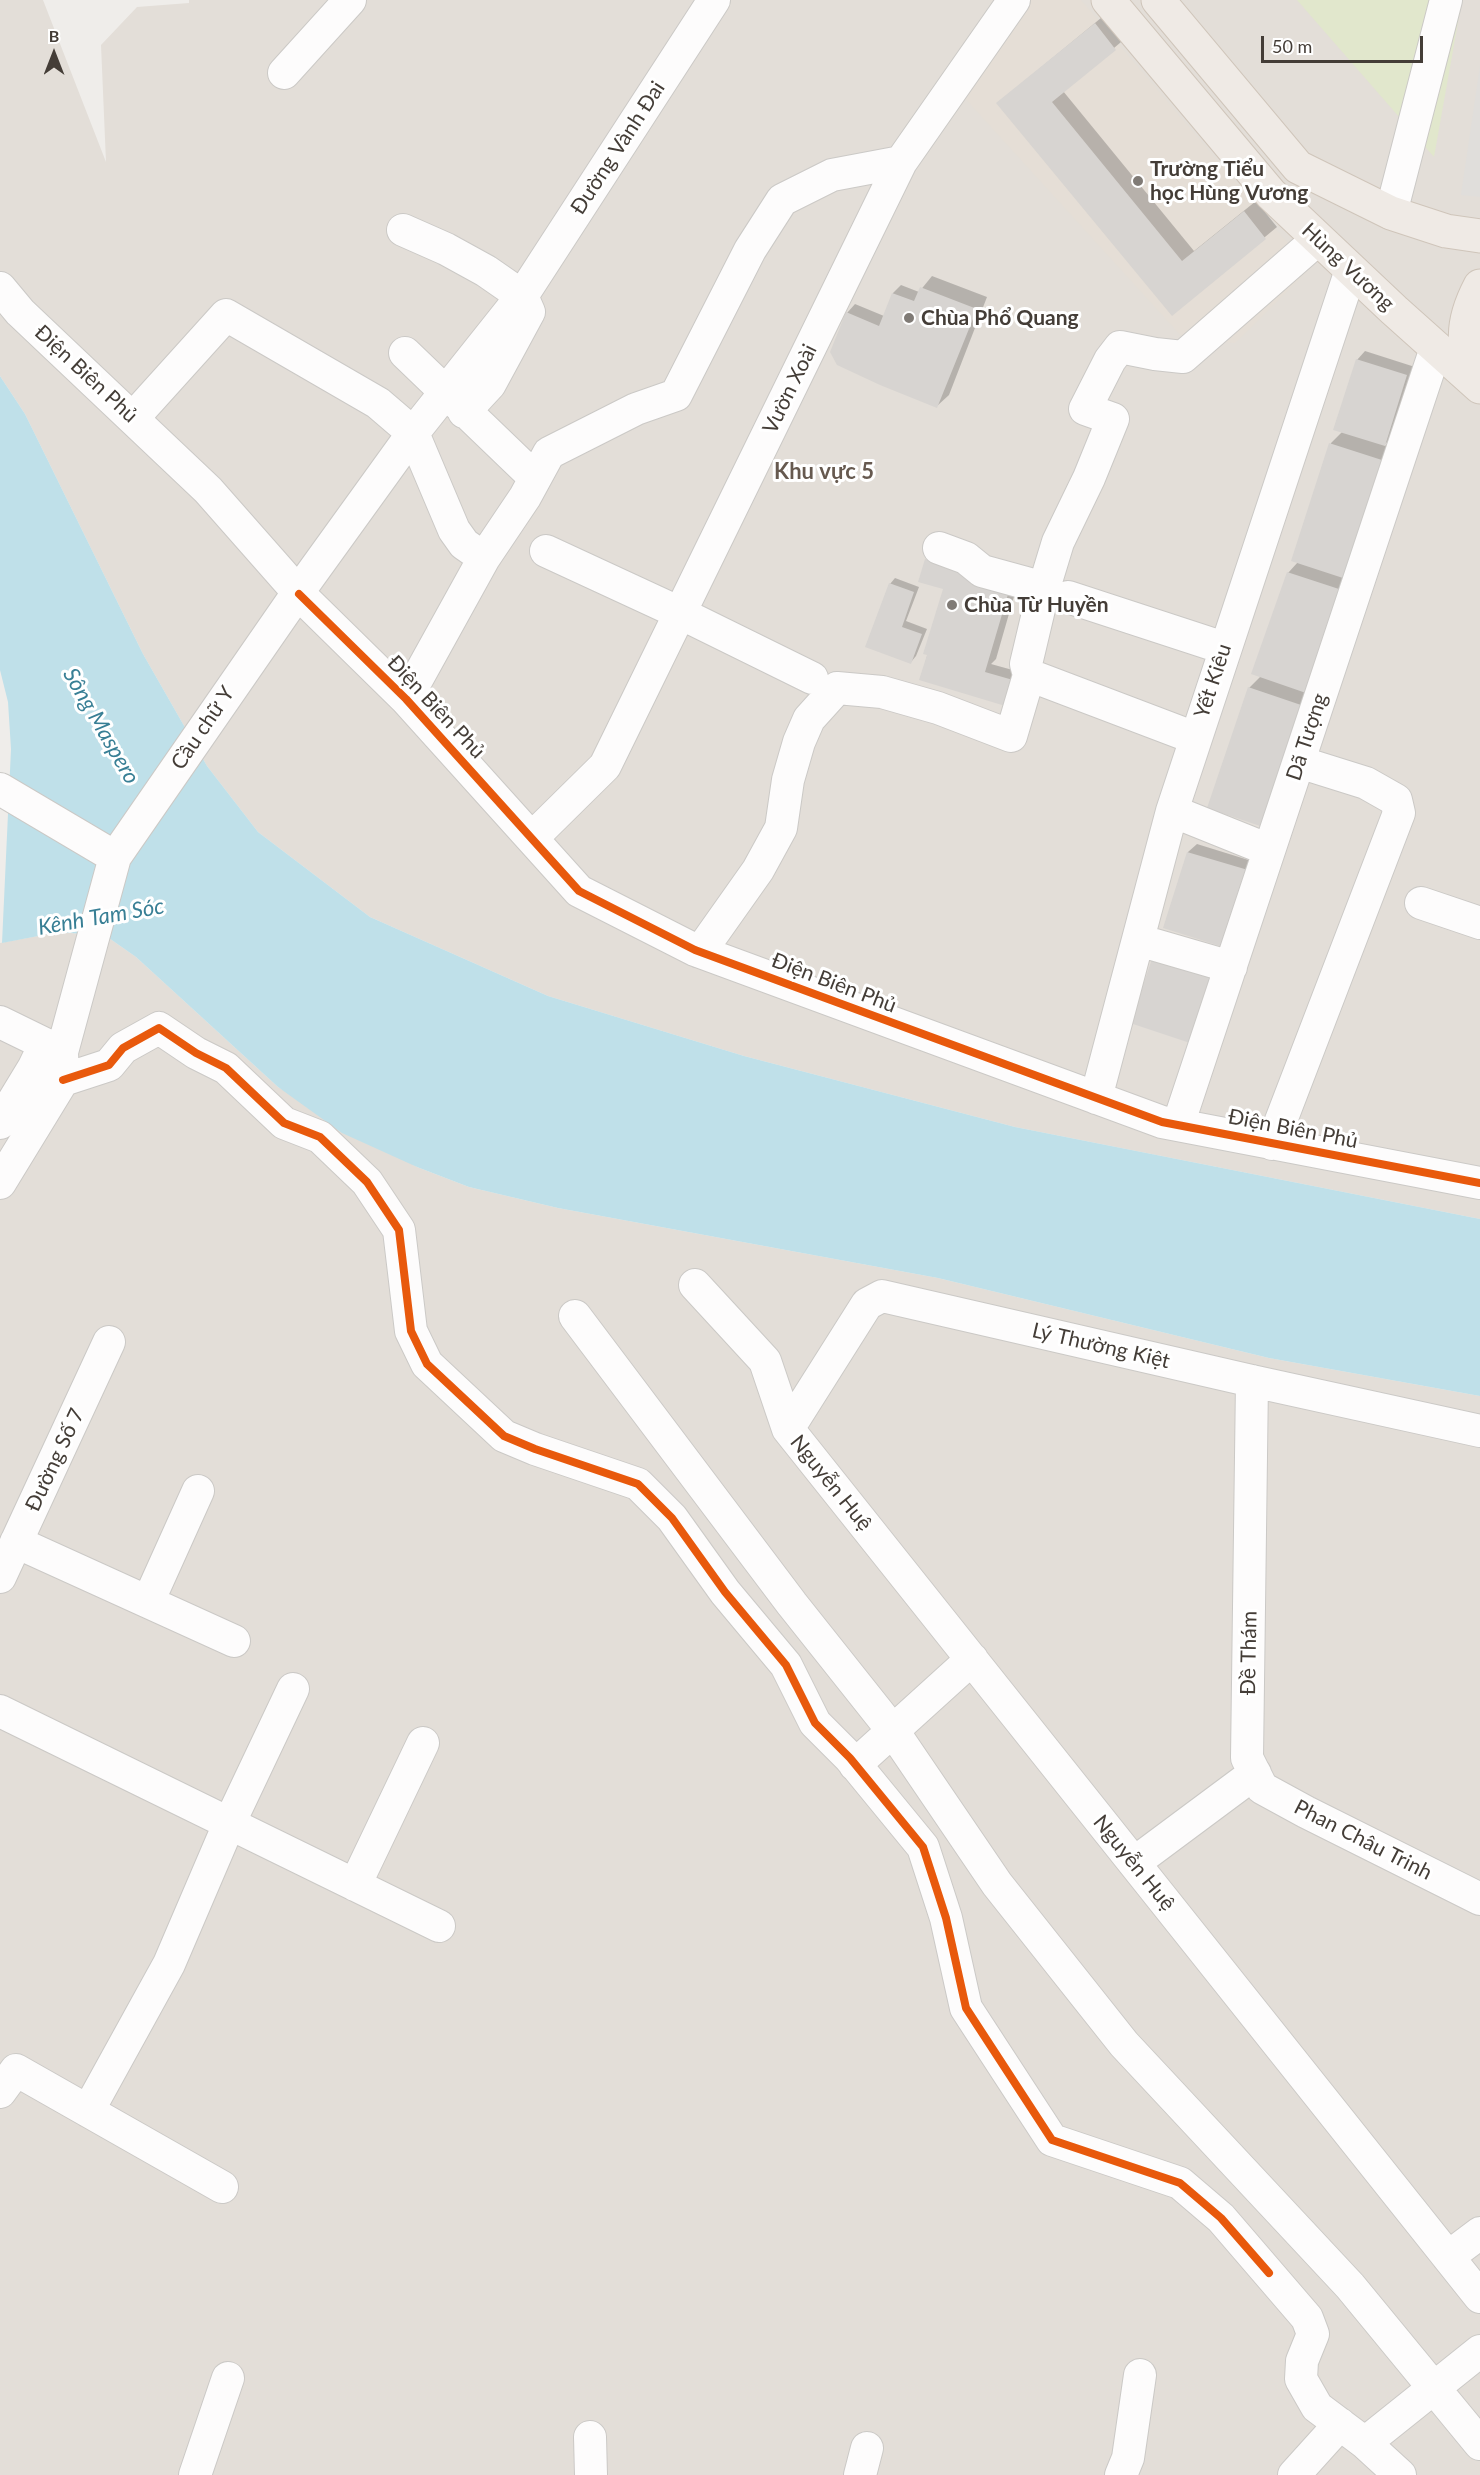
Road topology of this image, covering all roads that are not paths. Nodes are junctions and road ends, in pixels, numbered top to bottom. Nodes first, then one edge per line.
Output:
1 (350, 0) edge
2 (714, 0) edge
3 (1014, 0) edge
4 (1108, 0) edge
5 (1158, 0) edge
6 (1446, 0) edge
7 (285, 73) dead end
8 (901, 162) junction
9 (1298, 167) junction
10 (1271, 194) junction
11 (1391, 213) junction
12 (403, 230) dead end
13 (1480, 236) edge
14 (1318, 239) junction
15 (1351, 270) junction
16 (1480, 286) edge
17 (0, 288) edge
18 (522, 296) junction
19 (1436, 348) junction
20 (405, 353) dead end
21 (1480, 386) edge
22 (455, 402) junction
23 (133, 418) junction
24 (413, 433) junction
25 (535, 478) junction
26 (939, 548) dead end
27 (546, 551) dead end
28 (484, 558) junction
29 (1056, 592) junction
30 (297, 594) junction
31 (680, 613) junction
32 (1224, 648) junction
33 (1029, 675) junction
34 (812, 678) dead end
35 (406, 699) junction
36 (1195, 738) junction
37 (1299, 762) junction
38 (0, 789) edge
39 (1172, 811) junction
40 (532, 838) junction
41 (1269, 850) junction
42 (115, 856) junction
43 (1421, 903) dead end
44 (1480, 923) edge
45 (1137, 940) junction
46 (700, 952) junction
47 (1231, 967) junction
48 (0, 1022) edge
49 (63, 1066) junction
50 (34, 1067) junction
51 (1096, 1098) junction
52 (0, 1124) edge
53 (1178, 1125) junction
54 (1272, 1144) junction
55 (1480, 1183) edge
56 (0, 1184) edge
57 (695, 1285) dead end
58 (575, 1316) dead end
59 (109, 1342) dead end
60 (1252, 1381) junction
61 (788, 1429) junction
62 (1480, 1431) edge
63 (198, 1491) dead end
64 (16, 1542) junction
65 (0, 1577) edge
66 (148, 1602) junction
67 (234, 1641) dead end
68 (972, 1659) junction
69 (293, 1689) dead end
70 (0, 1711) edge
71 (893, 1731) junction
72 (423, 1743) dead end
73 (855, 1765) junction
74 (1255, 1773) junction
75 (229, 1824) junction
76 (1134, 1863) junction
77 (355, 1886) junction
78 (1480, 1899) edge
79 (439, 1926) dead end
80 (0, 2092) edge
81 (88, 2111) junction
82 (222, 2187) dead end
83 (1480, 2233) edge
84 (1448, 2257) junction
85 (1480, 2297) edge
86 (1480, 2351) edge
87 (1140, 2375) dead end
88 (228, 2378) dead end
89 (1435, 2387) junction
90 (1340, 2424) junction
91 (590, 2437) dead end
92 (1365, 2443) junction
93 (1480, 2444) edge
94 (195, 2475) edge
95 (591, 2475) edge
96 (1121, 2475) edge
97 (1294, 2475) edge
98 (1400, 2475) edge

1 - 7 street
2 - 18 street, Đường Vành Đai
3 - 8 street, Vườn Xoài
4 - 10 main road, Hùng Vương
5 - 9 main road
6 - 11 street
8 - 25 street
8 - 31 street, Vườn Xoài
9 - 10 main road
9 - 11 main road
10 - 14 main road, Hùng Vương
11 - 13 main road
12 - 18 street
14 - 15 main road, Hùng Vương
14 - 29 street
15 - 19 main road, Hùng Vương
15 - 32 street, Yết Kiêu
16 - 21 main road
17 - 23 street, Điện Biên Phủ
18 - 22 street, Đường Vành Đai
19 - 21 main road, Hùng Vương
19 - 37 street, Dã Tượng
20 - 22 street
22 - 24 street, Đường Vành Đai
22 - 25 street
23 - 24 street
23 - 30 street, Điện Biên Phủ
24 - 28 street
24 - 30 street, Cầu chữ Y
25 - 28 street
26 - 29 street
27 - 31 street
28 - 35 street
29 - 32 street
29 - 33 street
30 - 35 street, Điện Biên Phủ
30 - 42 street, Cầu chữ Y
31 - 34 street
31 - 40 street, Vườn Xoài
32 - 36 street, Yết Kiêu
33 - 36 street
33 - 46 street
35 - 40 street, Điện Biên Phủ
36 - 39 street, Yết Kiêu
37 - 41 street, Dã Tượng
37 - 54 street
38 - 42 street
39 - 41 street
39 - 45 street, Yết Kiêu
40 - 46 street, Điện Biên Phủ
41 - 47 street, Dã Tượng
42 - 49 street, Cầu chữ Y
43 - 44 street
45 - 47 street
45 - 51 street, Yết Kiêu
46 - 51 street, Điện Biên Phủ
47 - 53 street, Dã Tượng
48 - 50 street
49 - 50 street
49 - 56 street, Cầu chữ Y
49 - 73 street
50 - 52 street
51 - 53 street, Điện Biên Phủ
53 - 54 street, Điện Biên Phủ
54 - 55 street, Điện Biên Phủ
57 - 61 street, Nguyễn Huệ
58 - 71 street
59 - 64 street, Đường Số 7
60 - 61 street, Lý Thường Kiệt
60 - 62 street, Lý Thường Kiệt
60 - 74 street, Đề Thám
61 - 68 street, Nguyễn Huệ
63 - 66 street
64 - 65 street, Đường Số 7
64 - 66 street
66 - 67 street
68 - 71 street
68 - 76 street, Nguyễn Huệ
69 - 75 street
70 - 75 street
71 - 73 street
71 - 89 street
72 - 77 street
73 - 90 street
74 - 76 street
74 - 78 street, Phan Châu Trinh
75 - 77 street
75 - 81 street
76 - 84 street, Nguyễn Huệ
77 - 79 street
80 - 81 street
81 - 82 street
83 - 84 street
84 - 85 street, Nguyễn Huệ
86 - 89 street
87 - 96 street
88 - 94 street
89 - 92 street
89 - 93 street
90 - 92 street
90 - 97 street
91 - 95 street
92 - 98 street

